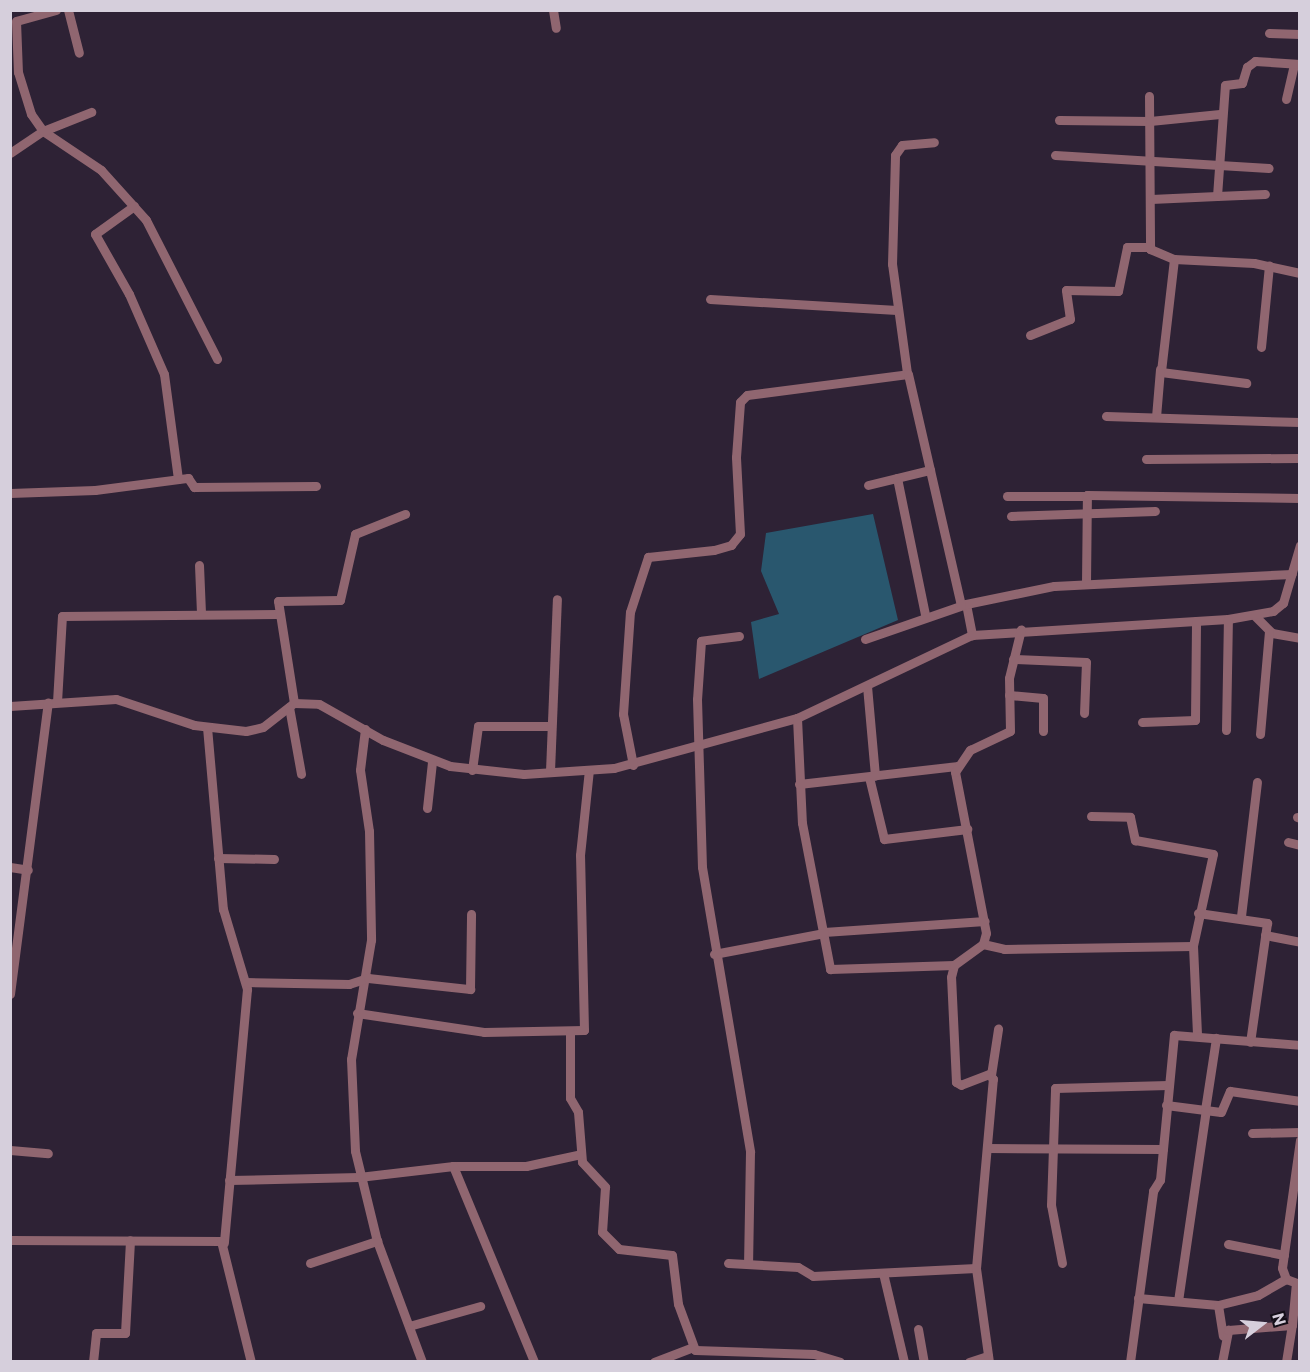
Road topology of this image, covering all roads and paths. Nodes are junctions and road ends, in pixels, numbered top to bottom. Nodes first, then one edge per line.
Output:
1 (56, 10) edge
2 (68, 10) edge
3 (553, 10) edge
4 (556, 28) dead end
5 (1269, 33) dead end
6 (1299, 34) edge
7 (79, 53) dead end
8 (1297, 64) edge
9 (1149, 96) dead end
10 (1286, 99) dead end
11 (91, 112) dead end
12 (1220, 114) junction
13 (1059, 120) dead end
14 (1150, 122) junction
15 (43, 131) junction
16 (934, 142) dead end
17 (10, 153) edge
18 (1055, 155) dead end
19 (1151, 162) junction
20 (1216, 166) junction
21 (1269, 168) dead end
22 (1265, 194) dead end
23 (1217, 196) junction
24 (1151, 199) junction
25 (134, 206) junction
26 (1149, 247) junction
27 (1174, 259) junction
28 (1269, 265) junction
29 (1299, 273) edge
30 (710, 298) dead end
31 (897, 310) junction
32 (1030, 334) dead end
33 (1261, 347) dead end
34 (217, 359) dead end
35 (1160, 369) junction
36 (907, 373) junction
37 (1246, 383) dead end
38 (1106, 416) dead end
39 (1156, 417) junction
40 (1299, 422) edge
41 (1299, 458) edge
42 (1146, 459) dead end
43 (930, 470) junction
44 (897, 478) junction
45 (178, 479) junction
46 (868, 485) dead end
47 (316, 486) dead end
48 (10, 492) edge
49 (1006, 496) dead end
50 (1086, 496) junction
51 (1299, 498) edge
52 (1155, 511) dead end
53 (405, 513) dead end
54 (1085, 514) junction
55 (1011, 516) dead end
56 (1299, 545) edge
57 (1297, 563) edge
58 (199, 565) dead end
59 (1292, 574) junction
60 (1086, 584) junction
61 (557, 599) dead end
62 (963, 604) junction
63 (201, 613) junction
64 (277, 614) junction
65 (925, 615) junction
66 (1254, 616) junction
67 (1228, 619) junction
68 (1196, 621) junction
69 (1021, 629) junction
70 (1269, 632) junction
71 (972, 635) junction
72 (740, 636) dead end
73 (1299, 638) edge
74 (865, 639) dead end
75 (1013, 659) junction
76 (867, 686) junction
77 (1009, 695) junction
78 (52, 702) junction
79 (292, 705) junction
80 (10, 706) edge
81 (1084, 713) dead end
82 (797, 718) junction
83 (1142, 723) dead end
84 (550, 726) junction
85 (207, 727) junction
86 (365, 729) junction
87 (1226, 730) dead end
88 (1043, 731) dead end
89 (1260, 734) dead end
90 (703, 748) junction
91 (432, 762) junction
92 (633, 765) junction
93 (956, 766) junction
94 (472, 770) junction
95 (589, 770) junction
96 (550, 771) junction
97 (301, 774) dead end
98 (872, 776) junction
99 (1257, 782) dead end
100 (799, 784) junction
101 (427, 808) dead end
102 (1090, 816) dead end
103 (967, 829) junction
104 (1288, 842) dead end
105 (1299, 845) edge
106 (218, 858) junction
107 (274, 859) dead end
108 (10, 867) edge
109 (28, 870) junction
110 (1198, 913) junction
111 (471, 914) dead end
112 (1241, 916) junction
113 (985, 921) junction
114 (824, 933) junction
115 (1265, 935) junction
116 (1299, 942) edge
117 (982, 944) junction
118 (1194, 945) junction
119 (714, 954) junction
120 (954, 965) junction
121 (363, 980) junction
122 (246, 982) junction
123 (10, 994) edge
124 (357, 1013) junction
125 (998, 1029) dead end
126 (570, 1033) junction
127 (1197, 1035) junction
128 (1216, 1038) junction
129 (1250, 1042) junction
130 (1299, 1045) edge
131 (991, 1075) junction
132 (1168, 1085) junction
133 (1299, 1101) edge
134 (1166, 1106) junction
135 (1206, 1110) junction
136 (1299, 1132) edge
137 (1252, 1133) dead end
138 (1299, 1140) edge
139 (987, 1148) junction
140 (1163, 1149) junction
141 (10, 1150) edge
142 (1054, 1150) junction
143 (48, 1153) dead end
144 (581, 1154) junction
145 (453, 1166) junction
146 (359, 1177) junction
147 (229, 1180) junction
148 (1296, 1210) edge
149 (10, 1240) edge
150 (130, 1240) junction
151 (377, 1241) junction
152 (224, 1243) junction
153 (1227, 1244) dead end
154 (1284, 1255) junction
155 (310, 1263) dead end
156 (728, 1263) dead end
157 (1062, 1263) dead end
158 (748, 1264) junction
159 (976, 1268) junction
160 (883, 1273) junction
161 (1294, 1282) edge
162 (1138, 1298) junction
163 (1178, 1301) junction
164 (1218, 1305) junction
165 (480, 1306) dead end
166 (1292, 1325) junction
167 (409, 1326) junction
168 (918, 1329) dead end
169 (1223, 1335) junction
170 (693, 1347) junction
171 (672, 1358) edge
172 (988, 1359) edge
173 (93, 1362) edge
174 (251, 1362) edge
175 (422, 1362) edge
176 (534, 1362) edge
177 (654, 1362) edge
178 (840, 1362) edge
179 (904, 1362) edge
180 (924, 1362) edge
181 (969, 1362) edge
182 (1130, 1362) edge
183 (1222, 1362) edge
184 (1286, 1362) edge

1 - 15 street
2 - 7 street
3 - 4 street
5 - 6 street
8 - 10 street
8 - 12 street
9 - 14 street
11 - 15 street
12 - 14 street
12 - 20 street
13 - 14 street
14 - 19 street
15 - 17 street
15 - 25 street
16 - 31 street
18 - 19 street
19 - 20 street
19 - 24 street
20 - 21 street
20 - 23 street
22 - 23 street
23 - 24 street
24 - 26 street
25 - 34 street
25 - 45 street
26 - 27 street
26 - 32 street
27 - 28 street
27 - 35 street
28 - 29 street
28 - 33 street
30 - 31 street
31 - 36 street
35 - 37 street
35 - 39 street
36 - 43 street
36 - 92 street
38 - 39 street
39 - 40 street
41 - 42 street
43 - 44 street
43 - 62 street
44 - 46 street
44 - 65 street
45 - 47 street
45 - 48 street
49 - 50 street
50 - 51 street
50 - 54 street
52 - 54 street
53 - 64 street
54 - 55 street
54 - 60 street
56 - 57 street
57 - 59 street
58 - 63 street
59 - 60 street
59 - 66 street
60 - 62 street
61 - 84 street
62 - 65 street
62 - 71 street
63 - 64 street
63 - 78 street
64 - 79 street
65 - 74 street
66 - 67 street
66 - 70 street
67 - 68 street
67 - 87 street
68 - 69 street
68 - 83 street
69 - 71 street
69 - 75 street
70 - 73 street
70 - 89 street
71 - 76 street
72 - 90 street
75 - 77 street
75 - 81 street
76 - 82 street
76 - 98 street
77 - 88 street
77 - 93 street
78 - 80 street
78 - 85 street
78 - 109 street
79 - 85 street
79 - 86 street
79 - 97 street
82 - 90 street
82 - 100 street
84 - 94 street
84 - 96 street
85 - 106 street
86 - 91 street
86 - 121 street
90 - 92 street
90 - 119 street
91 - 94 street
91 - 101 street
92 - 95 street
93 - 98 street
93 - 103 street
94 - 96 street
95 - 96 street
95 - 126 street
98 - 100 street
98 - 103 street
99 - 112 street
100 - 114 street
102 - 110 street
103 - 113 street
104 - 105 street
106 - 107 street
106 - 122 street
108 - 109 street
109 - 123 street
110 - 112 street
110 - 118 street
111 - 121 street
112 - 115 street
113 - 114 street
113 - 117 street
114 - 119 street
114 - 120 street
115 - 116 street
115 - 129 street
117 - 118 street
117 - 120 street
118 - 127 street
119 - 158 street
120 - 131 street
121 - 122 street
121 - 124 street
122 - 147 street
124 - 126 street
124 - 146 street
125 - 131 street
126 - 144 street
127 - 128 street
127 - 132 street
128 - 129 street
128 - 135 street
129 - 130 street
131 - 139 street
132 - 134 street
132 - 142 street
133 - 135 street
134 - 135 street
134 - 140 street
135 - 163 street
136 - 137 street
138 - 148 street
139 - 142 street
139 - 159 street
140 - 142 street
140 - 162 street
141 - 143 street
142 - 157 street
144 - 145 street
144 - 170 street
145 - 146 street
145 - 176 street
146 - 147 street
146 - 151 street
147 - 152 street
148 - 154 street
149 - 150 street
150 - 152 street
150 - 173 street
151 - 155 street
151 - 167 street
152 - 174 street
153 - 154 street
154 - 161 street
156 - 158 street
158 - 160 street
159 - 160 street
159 - 172 street
160 - 179 street
161 - 164 street
161 - 166 street
162 - 163 street
162 - 182 street
163 - 164 street
164 - 169 street
165 - 167 street
166 - 169 street
166 - 184 street
167 - 175 street
168 - 180 street
169 - 183 street
170 - 171 street
170 - 178 street
171 - 177 street
172 - 181 street

